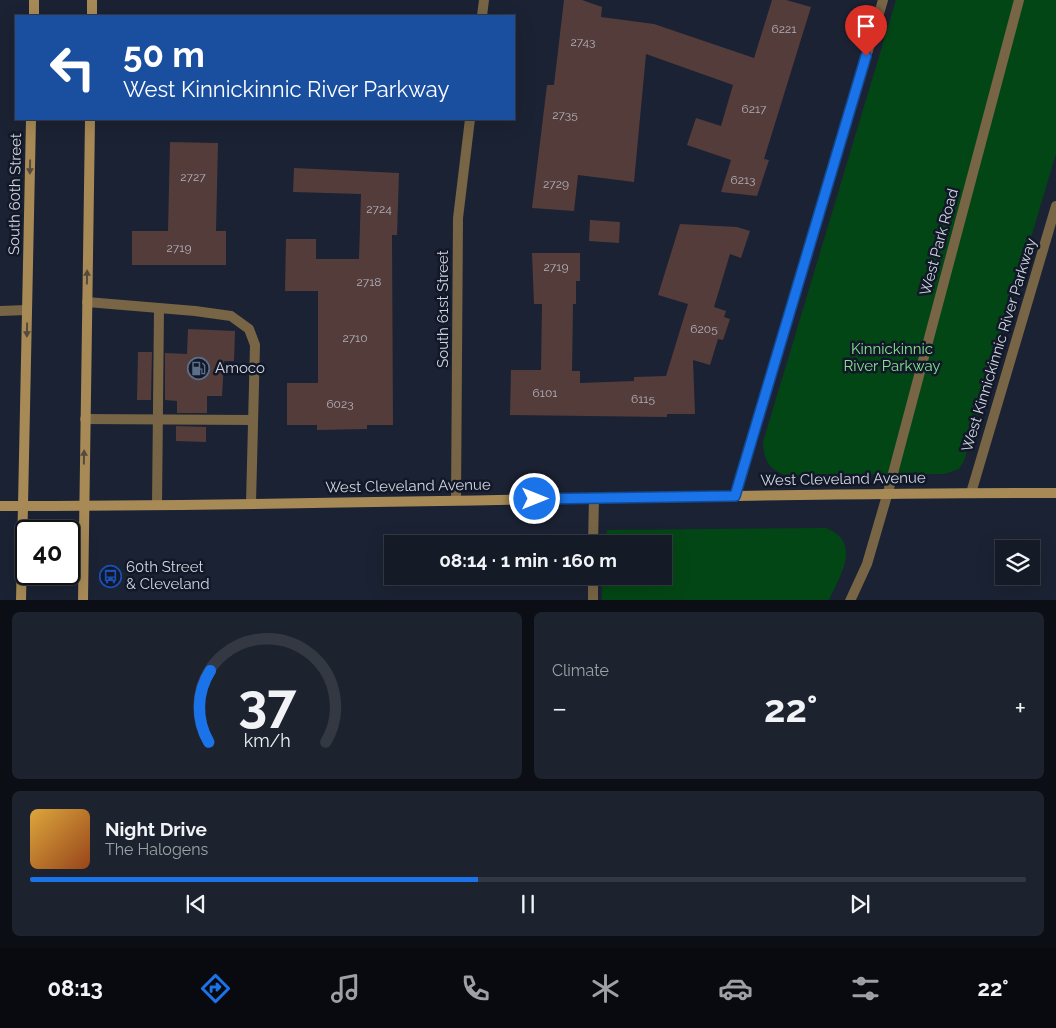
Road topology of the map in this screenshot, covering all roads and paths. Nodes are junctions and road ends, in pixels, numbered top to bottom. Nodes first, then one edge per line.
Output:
1 (34, 0) edge
2 (92, 0) edge
3 (484, 0) edge
4 (883, 0) edge
5 (1019, 0) edge
6 (34, 15) edge
7 (92, 15) edge
8 (482, 15) edge
9 (31, 120) edge
10 (90, 120) edge
11 (470, 120) edge
12 (1056, 206) edge
13 (87, 302) junction
14 (159, 308) junction
15 (0, 310) edge
16 (27, 310) junction
17 (85, 419) junction
18 (158, 419) junction
19 (253, 420) junction
20 (888, 492) junction
21 (971, 493) junction
22 (1056, 493) edge
23 (735, 496) junction
24 (594, 498) junction
25 (456, 500) junction
26 (251, 503) junction
27 (157, 504) junction
28 (0, 506) edge
29 (23, 506) junction
30 (83, 506) junction
31 (593, 535) edge
32 (593, 585) edge
33 (21, 600) edge
34 (83, 600) edge
35 (593, 600) edge
36 (850, 600) edge

1 - 6 street
2 - 7 street
3 - 8 street
4 - 23 street
5 - 20 street, West Park Road
9 -> 16 street, South 60th Street
13 -> 10 street
11 - 25 street, South 61st Street
12 - 21 street, West Kinnickinnic River Parkway
13 - 14 street
13 - 17 street
14 - 18 street
14 - 19 street
15 - 16 street
16 -> 29 street, South 60th Street
17 - 18 street
30 -> 17 street
18 - 19 street
18 - 27 street
19 - 26 street
20 - 21 street, West Cleveland Avenue
20 - 23 street, West Cleveland Avenue
20 - 36 street
21 - 22 street, West Cleveland Avenue
23 - 24 street, West Cleveland Avenue
24 - 25 street, West Cleveland Avenue
24 - 31 street
25 - 26 street, West Cleveland Avenue
26 - 27 street, West Cleveland Avenue
27 - 30 street, West Cleveland Avenue
28 - 29 street, West Cleveland Avenue
29 - 30 street, West Cleveland Avenue
29 - 33 street, South 60th Street
30 - 34 street
32 - 35 street

